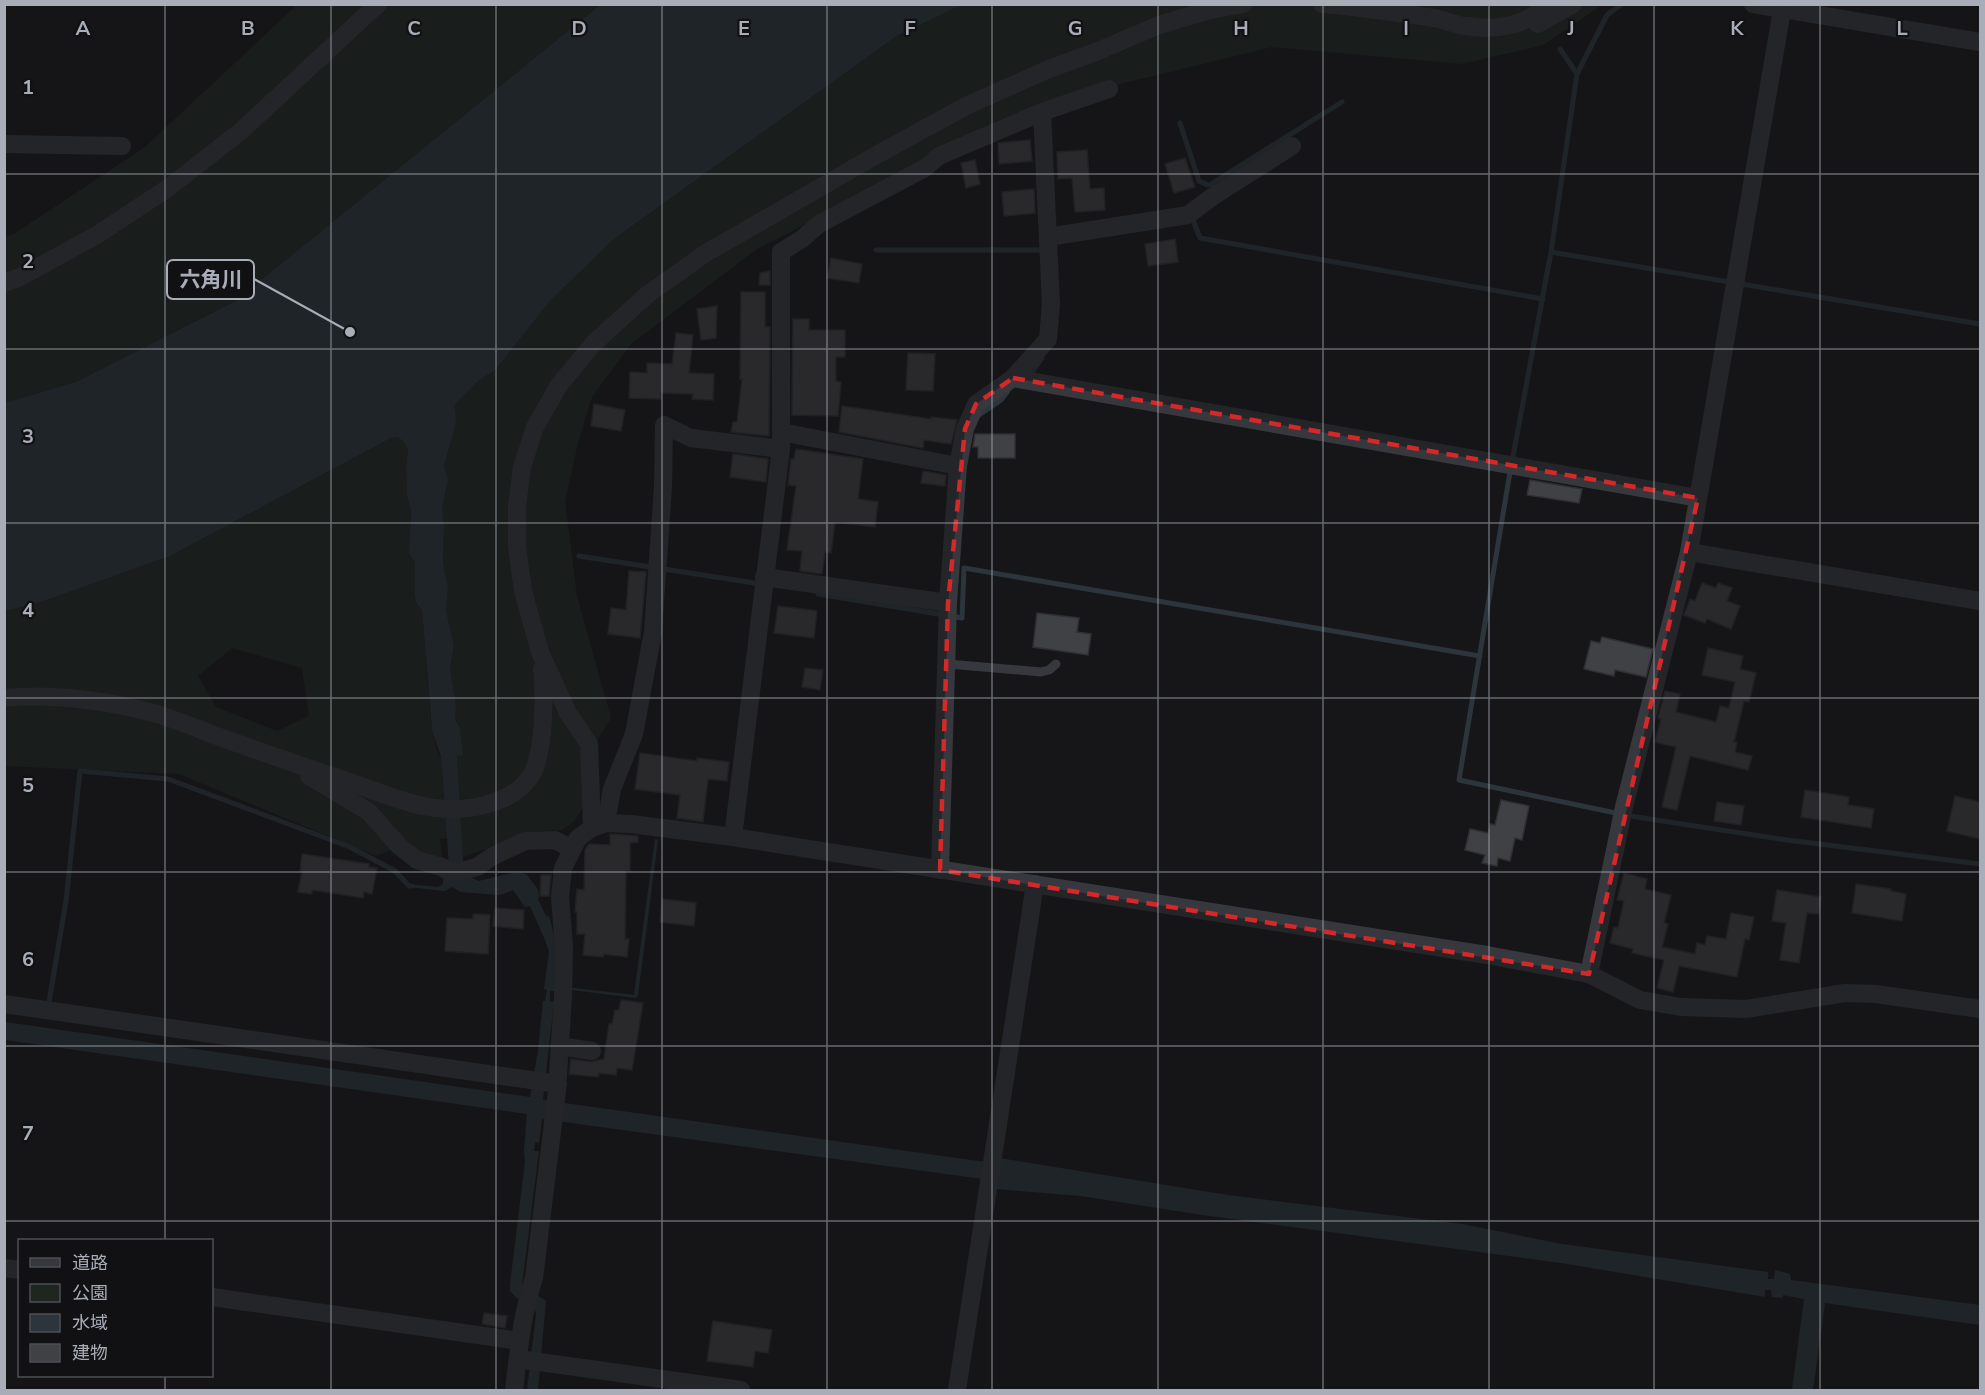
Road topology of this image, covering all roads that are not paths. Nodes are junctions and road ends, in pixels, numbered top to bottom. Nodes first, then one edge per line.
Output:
1 (378, 4) edge
2 (1243, 4) edge
3 (1322, 4) edge
4 (1548, 4) edge
5 (1573, 4) edge
6 (1753, 4) edge
7 (1782, 7) edge
8 (1522, 23) junction
9 (1980, 42) edge
10 (1109, 89) dead end
11 (1042, 112) junction
12 (4, 144) edge
13 (122, 146) dead end
14 (1292, 146) dead end
15 (1048, 247) junction
16 (4, 283) edge
17 (1020, 379) junction
18 (781, 440) junction
19 (958, 466) junction
20 (1698, 498) junction
21 (1689, 552) junction
22 (763, 582) junction
23 (1980, 601) edge
24 (948, 612) junction
25 (540, 652) junction
26 (948, 664) junction
27 (1056, 664) dead end
28 (4, 698) edge
29 (279, 758) junction
30 (599, 825) junction
31 (733, 837) junction
32 (572, 849) junction
33 (940, 870) junction
34 (1035, 884) junction
35 (1589, 974) junction
36 (4, 1004) edge
37 (1980, 1009) edge
38 (559, 1046) junction
39 (592, 1051) dead end
40 (557, 1087) junction
41 (213, 1297) edge
42 (527, 1356) junction
43 (514, 1390) edge
44 (741, 1390) edge
45 (957, 1390) edge

1 - 16 street
2 - 25 street
3 - 8 street
4 - 8 street
5 - 8 street
6 - 7 street
7 - 9 street
7 - 20 street
10 - 11 street
11 - 15 street
11 - 18 street
12 - 13 street
14 - 15 street
15 - 17 street
17 - 19 street
17 - 20 street
18 - 19 street
18 - 22 street
18 - 30 street
19 - 24 street
20 - 21 street
21 - 23 street
21 - 35 street
22 - 24 street
22 - 31 street
24 - 26 street
25 - 29 street
25 - 30 street
26 - 27 lane
26 - 33 street
28 - 29 street
29 - 32 street
30 - 31 street
30 - 32 street
31 - 33 street
32 - 38 street
33 - 34 street
34 - 35 street
34 - 45 street
35 - 37 street
36 - 40 street
38 - 39 street
38 - 40 street
40 - 42 street
41 - 42 street
42 - 43 street
42 - 44 street

